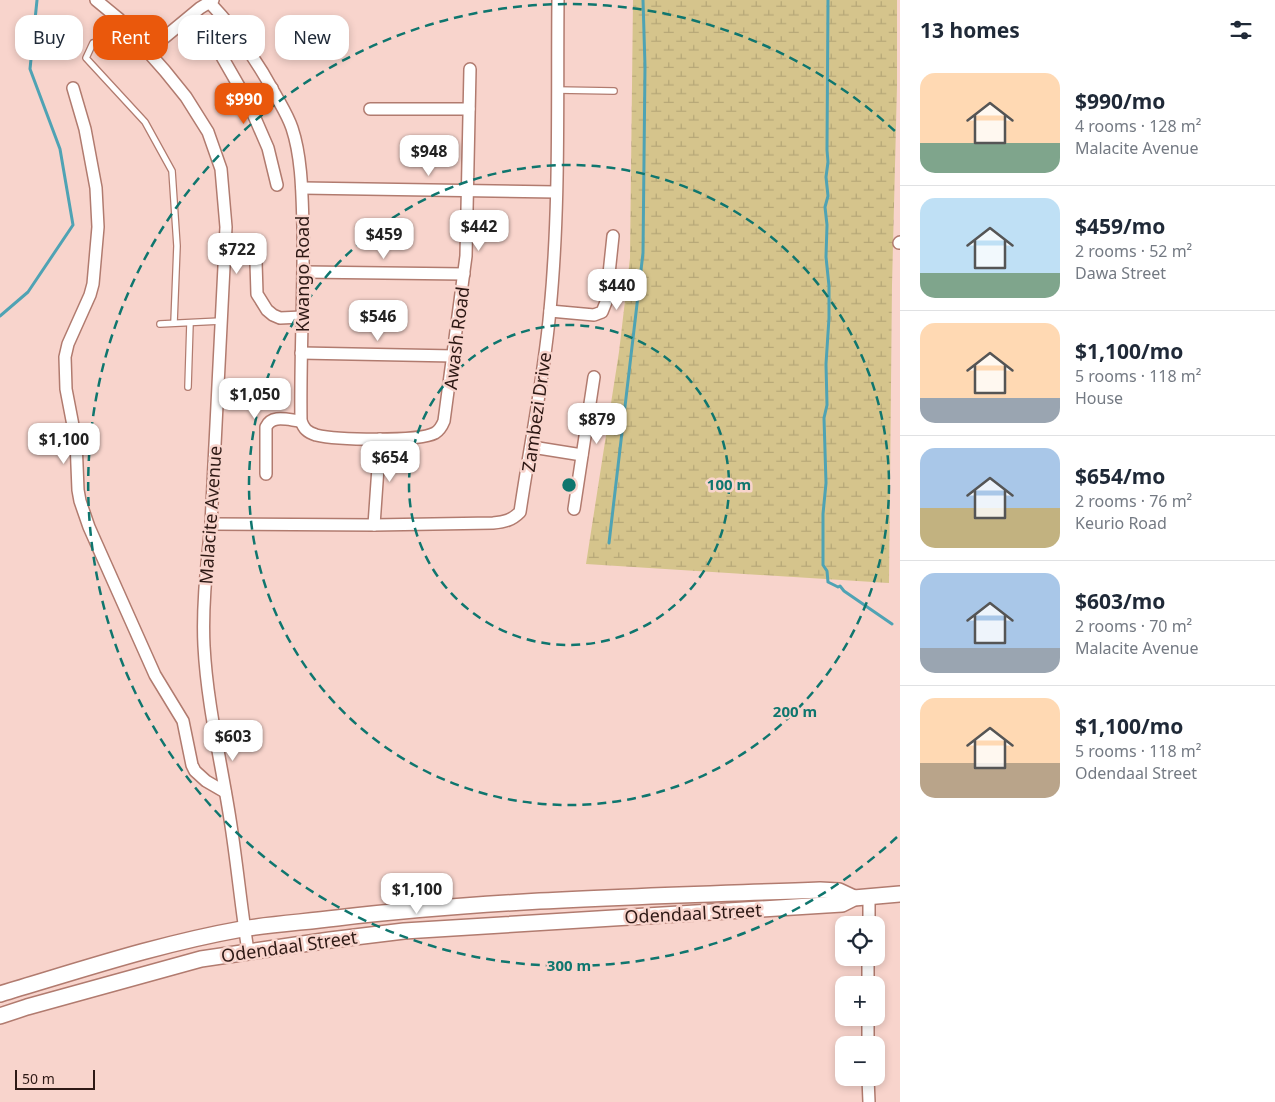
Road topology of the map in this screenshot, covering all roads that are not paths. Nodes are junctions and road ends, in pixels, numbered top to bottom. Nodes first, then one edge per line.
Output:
1 (96, 0) edge
2 (558, 0) edge
3 (211, 1) edge
4 (113, 15) edge
5 (168, 35) edge
6 (93, 43) dead end
7 (156, 60) edge
8 (224, 60) edge
9 (470, 69) dead end
10 (73, 88) dead end
11 (272, 88) junction
12 (557, 90) junction
13 (614, 92) dead end
14 (248, 102) junction
15 (370, 108) dead end
16 (468, 109) junction
17 (277, 185) dead end
18 (302, 188) junction
19 (468, 191) junction
20 (556, 192) junction
21 (613, 236) dead end
22 (256, 262) dead end
23 (304, 272) junction
24 (464, 274) junction
25 (550, 310) junction
26 (302, 317) junction
27 (221, 321) junction
28 (174, 323) junction
29 (190, 323) junction
30 (160, 324) dead end
31 (301, 354) junction
32 (454, 356) junction
33 (594, 377) dead end
34 (188, 387) dead end
35 (301, 421) junction
36 (380, 439) junction
37 (532, 446) junction
38 (582, 455) junction
39 (266, 474) dead end
40 (574, 509) dead end
41 (211, 524) junction
42 (374, 525) junction
43 (225, 792) junction
44 (900, 894) edge
45 (861, 898) junction
46 (866, 916) edge
47 (245, 929) junction
48 (248, 951) junction
49 (0, 994) edge
50 (0, 1016) edge
51 (868, 1086) edge
52 (869, 1102) edge

1 - 4 street, Malacite Avenue
2 - 12 street, Zambezi Drive
3 - 5 street
3 - 11 street, Kwango Road
6 - 28 lane
7 - 27 street, Malacite Avenue
8 - 14 street
9 - 16 street, Awash Road
10 - 43 street
11 - 14 street
11 - 18 street, Kwango Road
12 - 13 lane
12 - 20 street, Zambezi Drive
14 - 17 street
15 - 16 street
16 - 19 street, Awash Road
18 - 19 street
18 - 23 street, Kwango Road
19 - 20 street
19 - 24 street, Awash Road
20 - 25 street, Zambezi Drive
21 - 25 street
22 - 26 street
23 - 24 street
23 - 26 street, Kwango Road
24 - 32 street, Awash Road
25 - 37 street, Zambezi Drive
26 - 31 street, Kwango Road
27 - 29 lane
27 - 41 street, Malacite Avenue
28 - 29 lane
28 - 30 lane
29 - 34 lane
31 - 32 street
31 - 35 street, Kwango Road
32 - 36 street, Awash Road
33 - 38 street
35 - 36 street
35 - 39 street
36 - 42 street
37 - 38 street
37 - 42 street, Zambezi Drive
38 - 40 street
41 - 42 street, Zambezi Drive
41 - 43 street, Malacite Avenue
43 - 47 street, Malacite Avenue
44 - 45 street, Odendaal Street
45 - 46 street
45 - 47 street, Odendaal Street
45 - 48 street, Odendaal Street
47 - 48 street, Malacite Avenue
47 - 49 street, Odendaal Street
48 - 50 street, Odendaal Street
51 - 52 street

